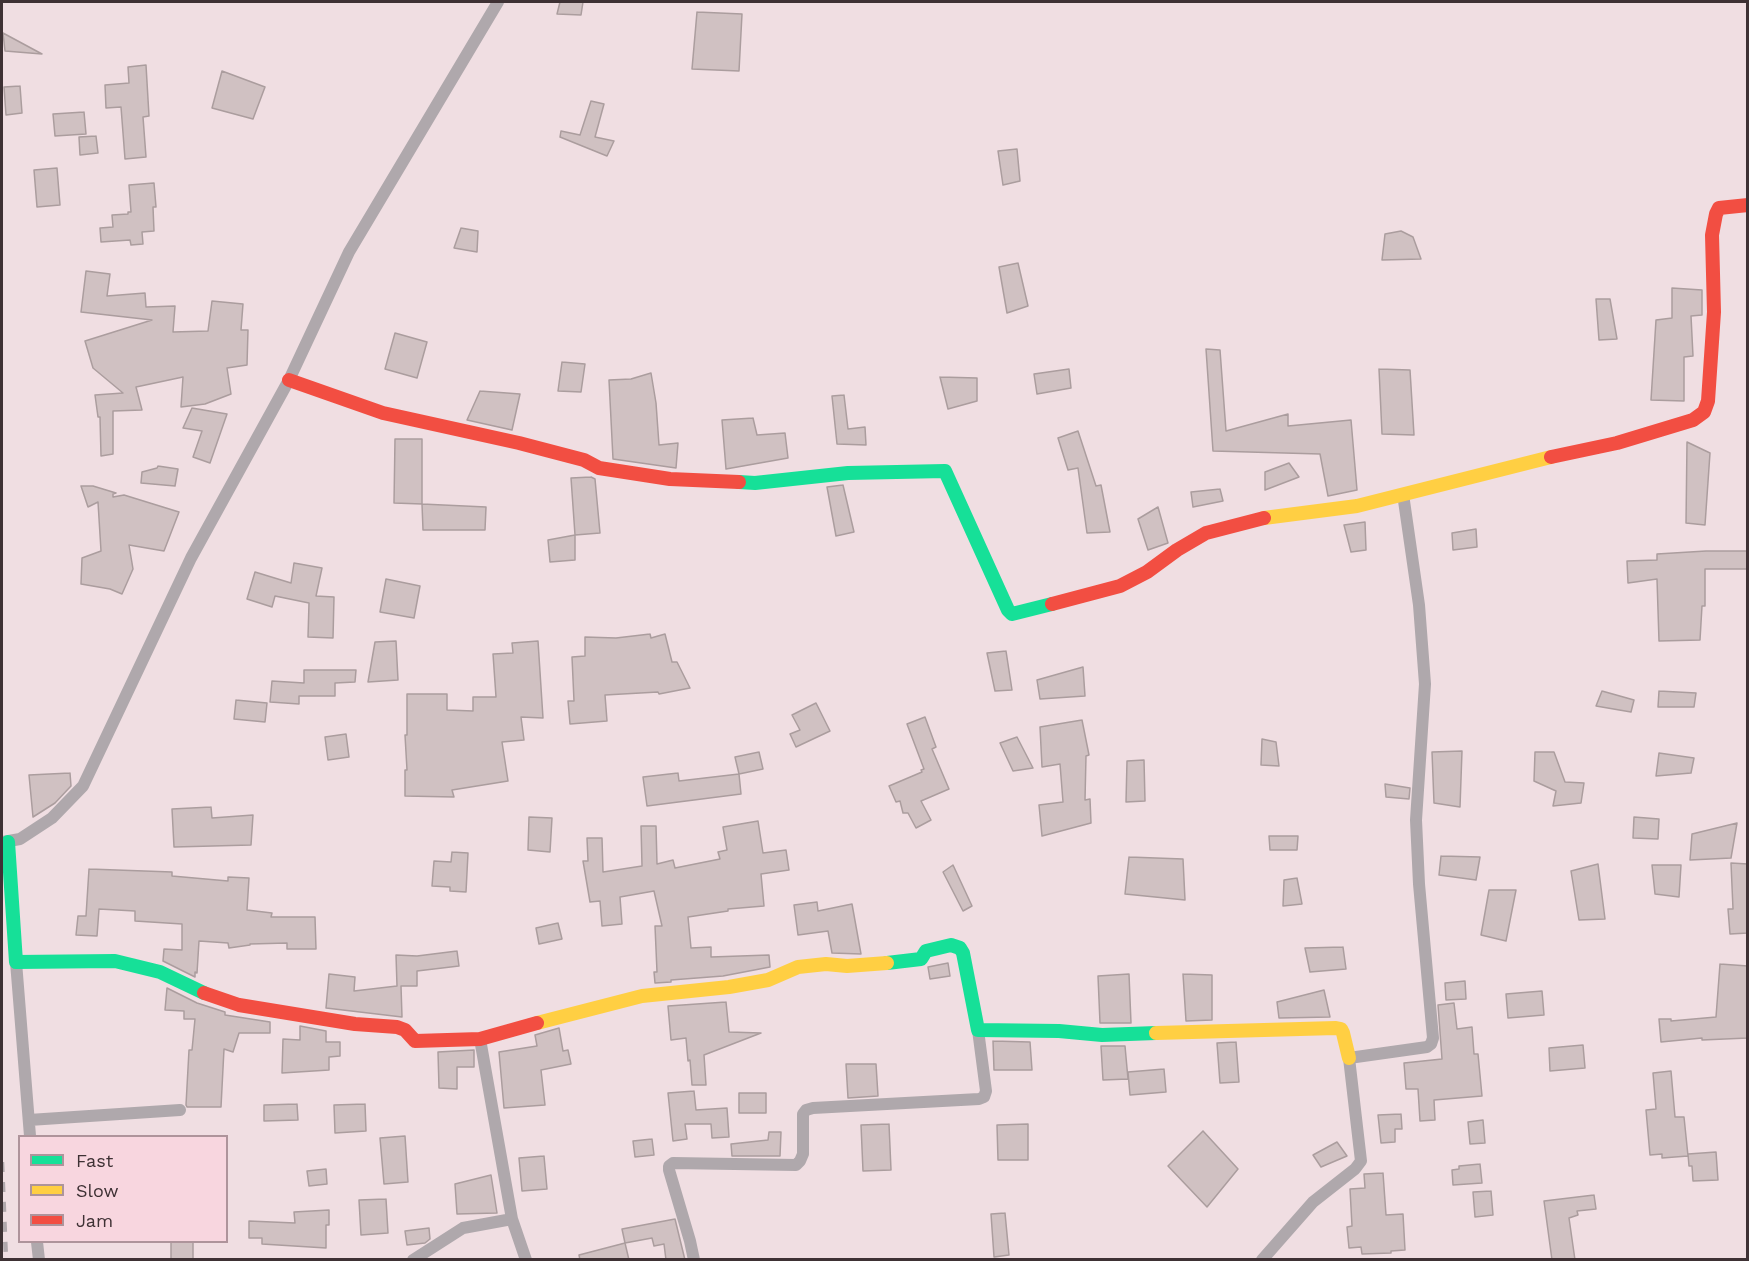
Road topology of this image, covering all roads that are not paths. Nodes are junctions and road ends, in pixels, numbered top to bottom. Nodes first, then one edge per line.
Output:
1 (498, 2) edge
2 (1748, 205) edge
3 (289, 380) junction
4 (1403, 494) junction
5 (5, 842) edge
6 (16, 963) junction
7 (978, 1030) junction
8 (480, 1039) junction
9 (1349, 1058) junction
10 (180, 1110) dead end
11 (29, 1120) junction
12 (30, 1135) edge
13 (512, 1219) junction
14 (37, 1243) edge
15 (39, 1260) edge
16 (413, 1260) edge
17 (526, 1260) edge
18 (694, 1260) edge
19 (1262, 1260) edge

1 - 3 street
2 - 4 street
3 - 4 street
3 - 5 street
4 - 9 street
5 - 6 street
6 - 8 street
6 - 11 street
7 - 8 street
7 - 9 street
7 - 18 street
8 - 13 street
9 - 19 street
10 - 11 street
11 - 12 street
13 - 16 street
13 - 17 street
14 - 15 street

